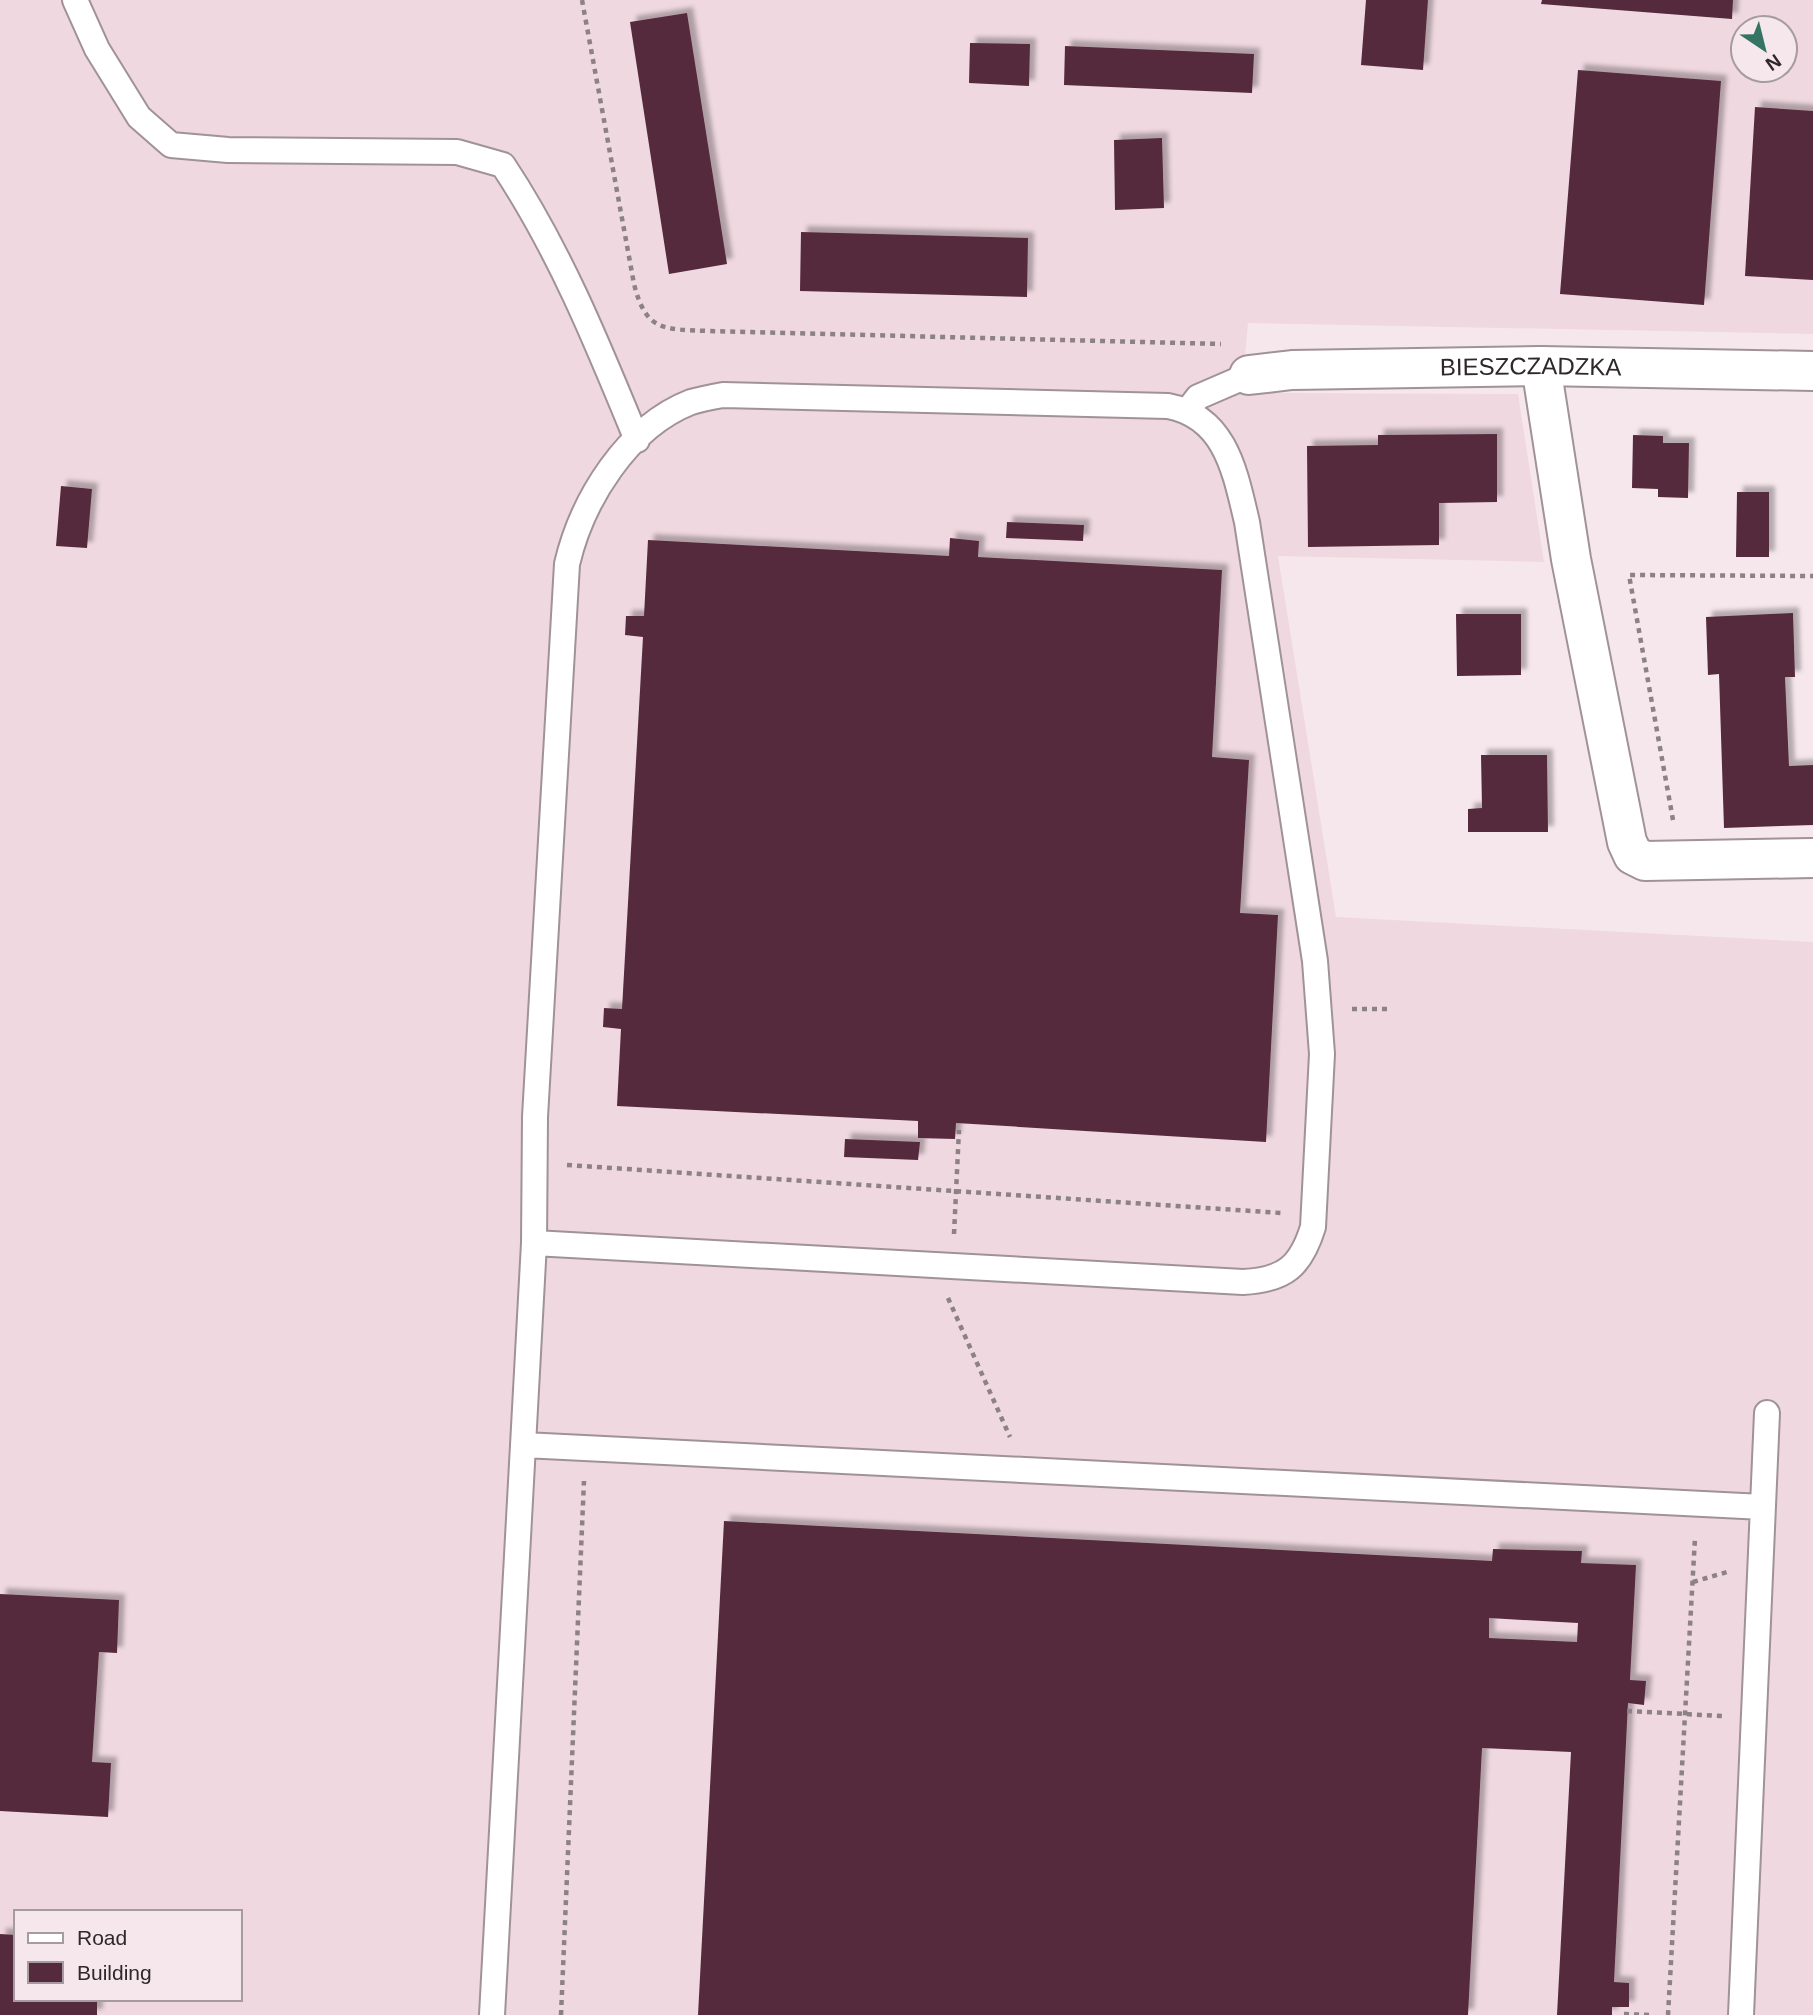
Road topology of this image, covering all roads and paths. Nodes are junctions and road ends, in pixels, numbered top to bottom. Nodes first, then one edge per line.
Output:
1 (75, 0) edge
2 (582, 0) edge
3 (1224, 344) dead end
4 (1541, 366) junction
5 (1813, 371) edge
6 (1249, 375) joint
7 (1188, 410) junction
8 (637, 440) junction
9 (1813, 576) edge
10 (1674, 825) dead end
11 (1813, 858) edge
12 (960, 1130) dead end
13 (561, 1165) dead end
14 (956, 1192) junction
15 (1286, 1213) dead end
16 (534, 1243) junction
17 (952, 1265) junction
18 (1767, 1413) dead end
19 (524, 1445) junction
20 (586, 1447) junction
21 (1010, 1468) junction
22 (1697, 1504) junction
23 (1763, 1507) junction
24 (1729, 1571) dead end
25 (1693, 1582) junction
26 (1627, 1711) dead end
27 (1685, 1713) junction
28 (1755, 1718) junction
29 (1624, 2014) edge
30 (492, 2015) edge
31 (561, 2015) edge
32 (1650, 2015) edge
33 (1668, 2015) edge
34 (1741, 2015) edge

1 - 8 lane
2 - 3 path
4 - 5 street, BIESZCZADZKA
4 - 6 street, BIESZCZADZKA
4 - 11 street
6 - 7 lane
7 - 8 lane
7 - 17 lane
8 - 16 lane
9 - 10 path
12 - 14 path
13 - 14 path
14 - 15 path
14 - 17 path
16 - 17 lane
16 - 19 lane
17 - 21 path
18 - 23 lane
19 - 20 lane
19 - 30 lane
20 - 21 lane
20 - 31 path
21 - 22 lane
22 - 23 lane
22 - 25 path
23 - 28 lane
24 - 25 path
25 - 27 path
26 - 27 path
27 - 28 path
27 - 33 path
28 - 34 lane
29 - 32 path

